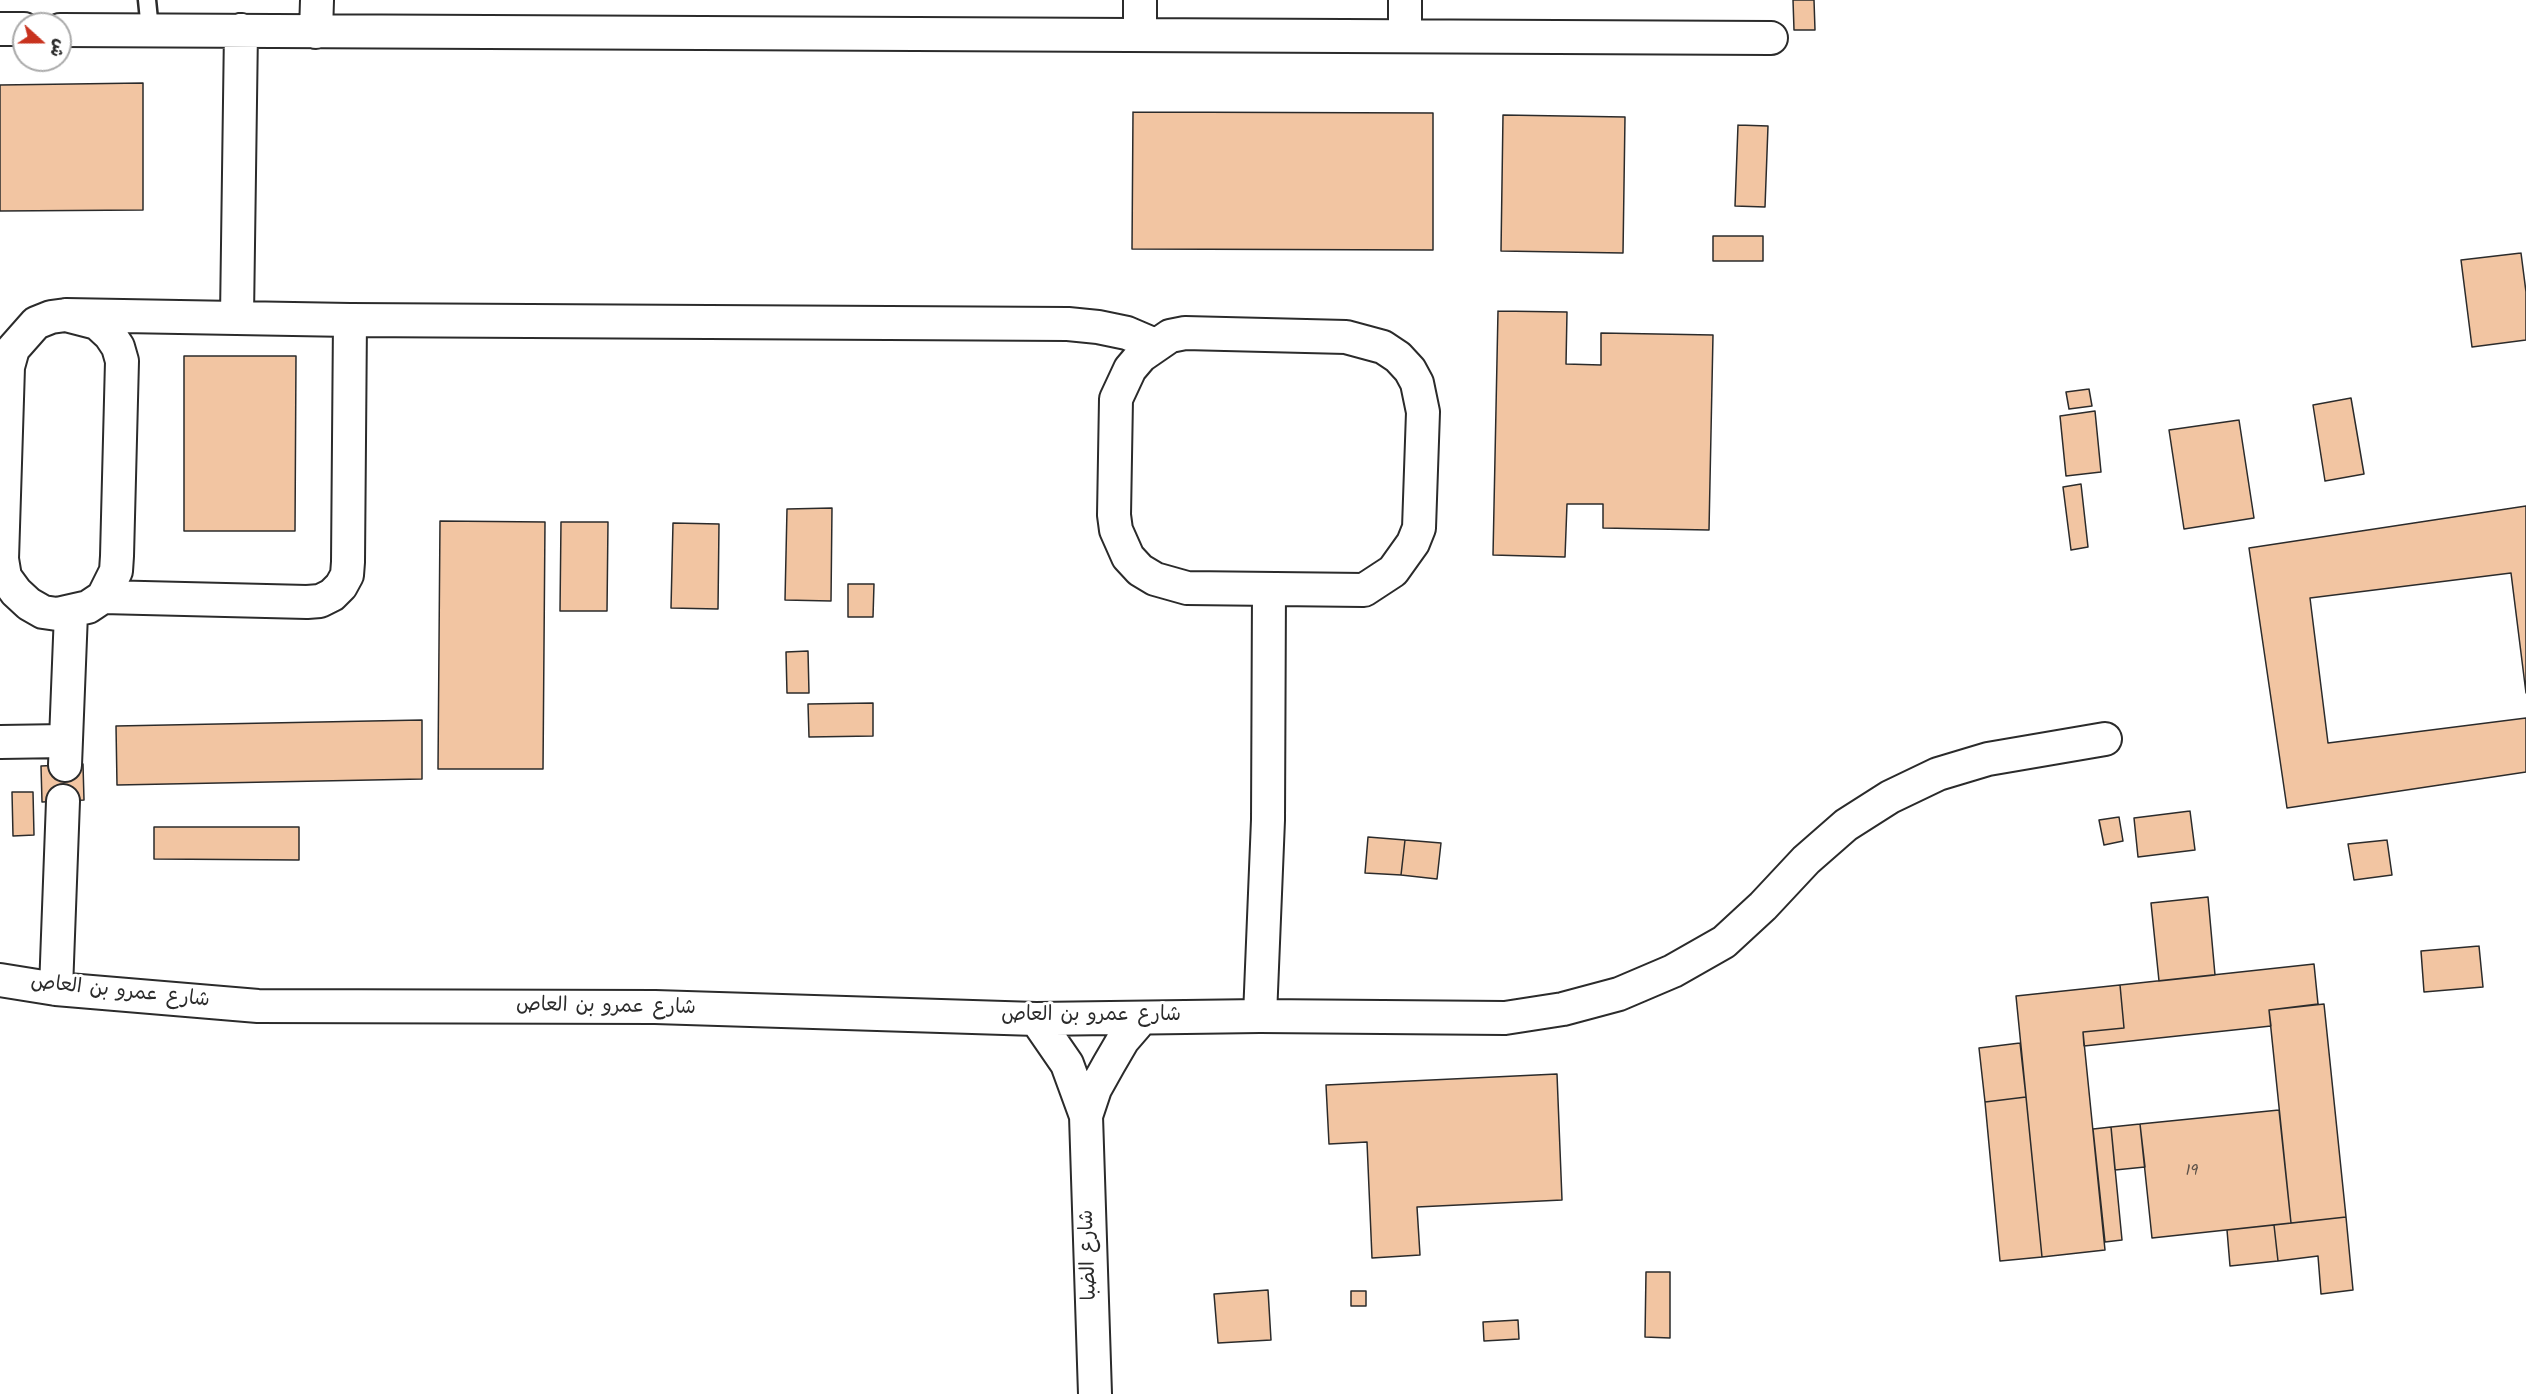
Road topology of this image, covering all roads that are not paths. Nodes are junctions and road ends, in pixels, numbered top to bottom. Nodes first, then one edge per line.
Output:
1 (317, 0) edge
2 (1140, 0) edge
3 (1405, 0) edge
4 (148, 15) edge
5 (72, 28) edge
6 (241, 30) junction
7 (316, 32) junction
8 (1140, 34) junction
9 (1405, 35) junction
10 (1771, 38) dead end
11 (66, 315) junction
12 (237, 316) junction
13 (350, 320) junction
14 (1155, 345) junction
15 (1269, 590) junction
16 (103, 597) junction
17 (71, 612) junction
18 (2105, 739) dead end
19 (0, 742) edge
20 (63, 801) dead end
21 (0, 980) edge
22 (56, 989) junction
23 (1260, 1016) junction
24 (1142, 1018) junction
25 (1036, 1019) junction
26 (1086, 1116) junction
27 (1095, 1394) edge

1 - 7 street
2 - 8 street
3 - 9 street
4 - 5 street
4 - 6 street
6 - 7 street
6 - 12 street
7 - 8 street
8 - 9 street
9 - 10 street
11 - 12 street
11 - 16 street
11 - 17 street
12 - 13 street
13 - 14 street
13 - 16 street
14 - 15 street
14 - 15 street
15 - 23 street
16 - 17 street
17 - 19 street
18 - 23 street, شارع عمرو بن العاص
20 - 22 street
21 - 22 street, شارع عمرو بن العاص
22 - 25 street, شارع عمرو بن العاص
23 - 24 street, شارع عمرو بن العاص
24 - 25 street, شارع عمرو بن العاص
24 - 26 street, شارع الضبا
25 - 26 street, شارع الضبا
26 - 27 street, شارع الضبا

